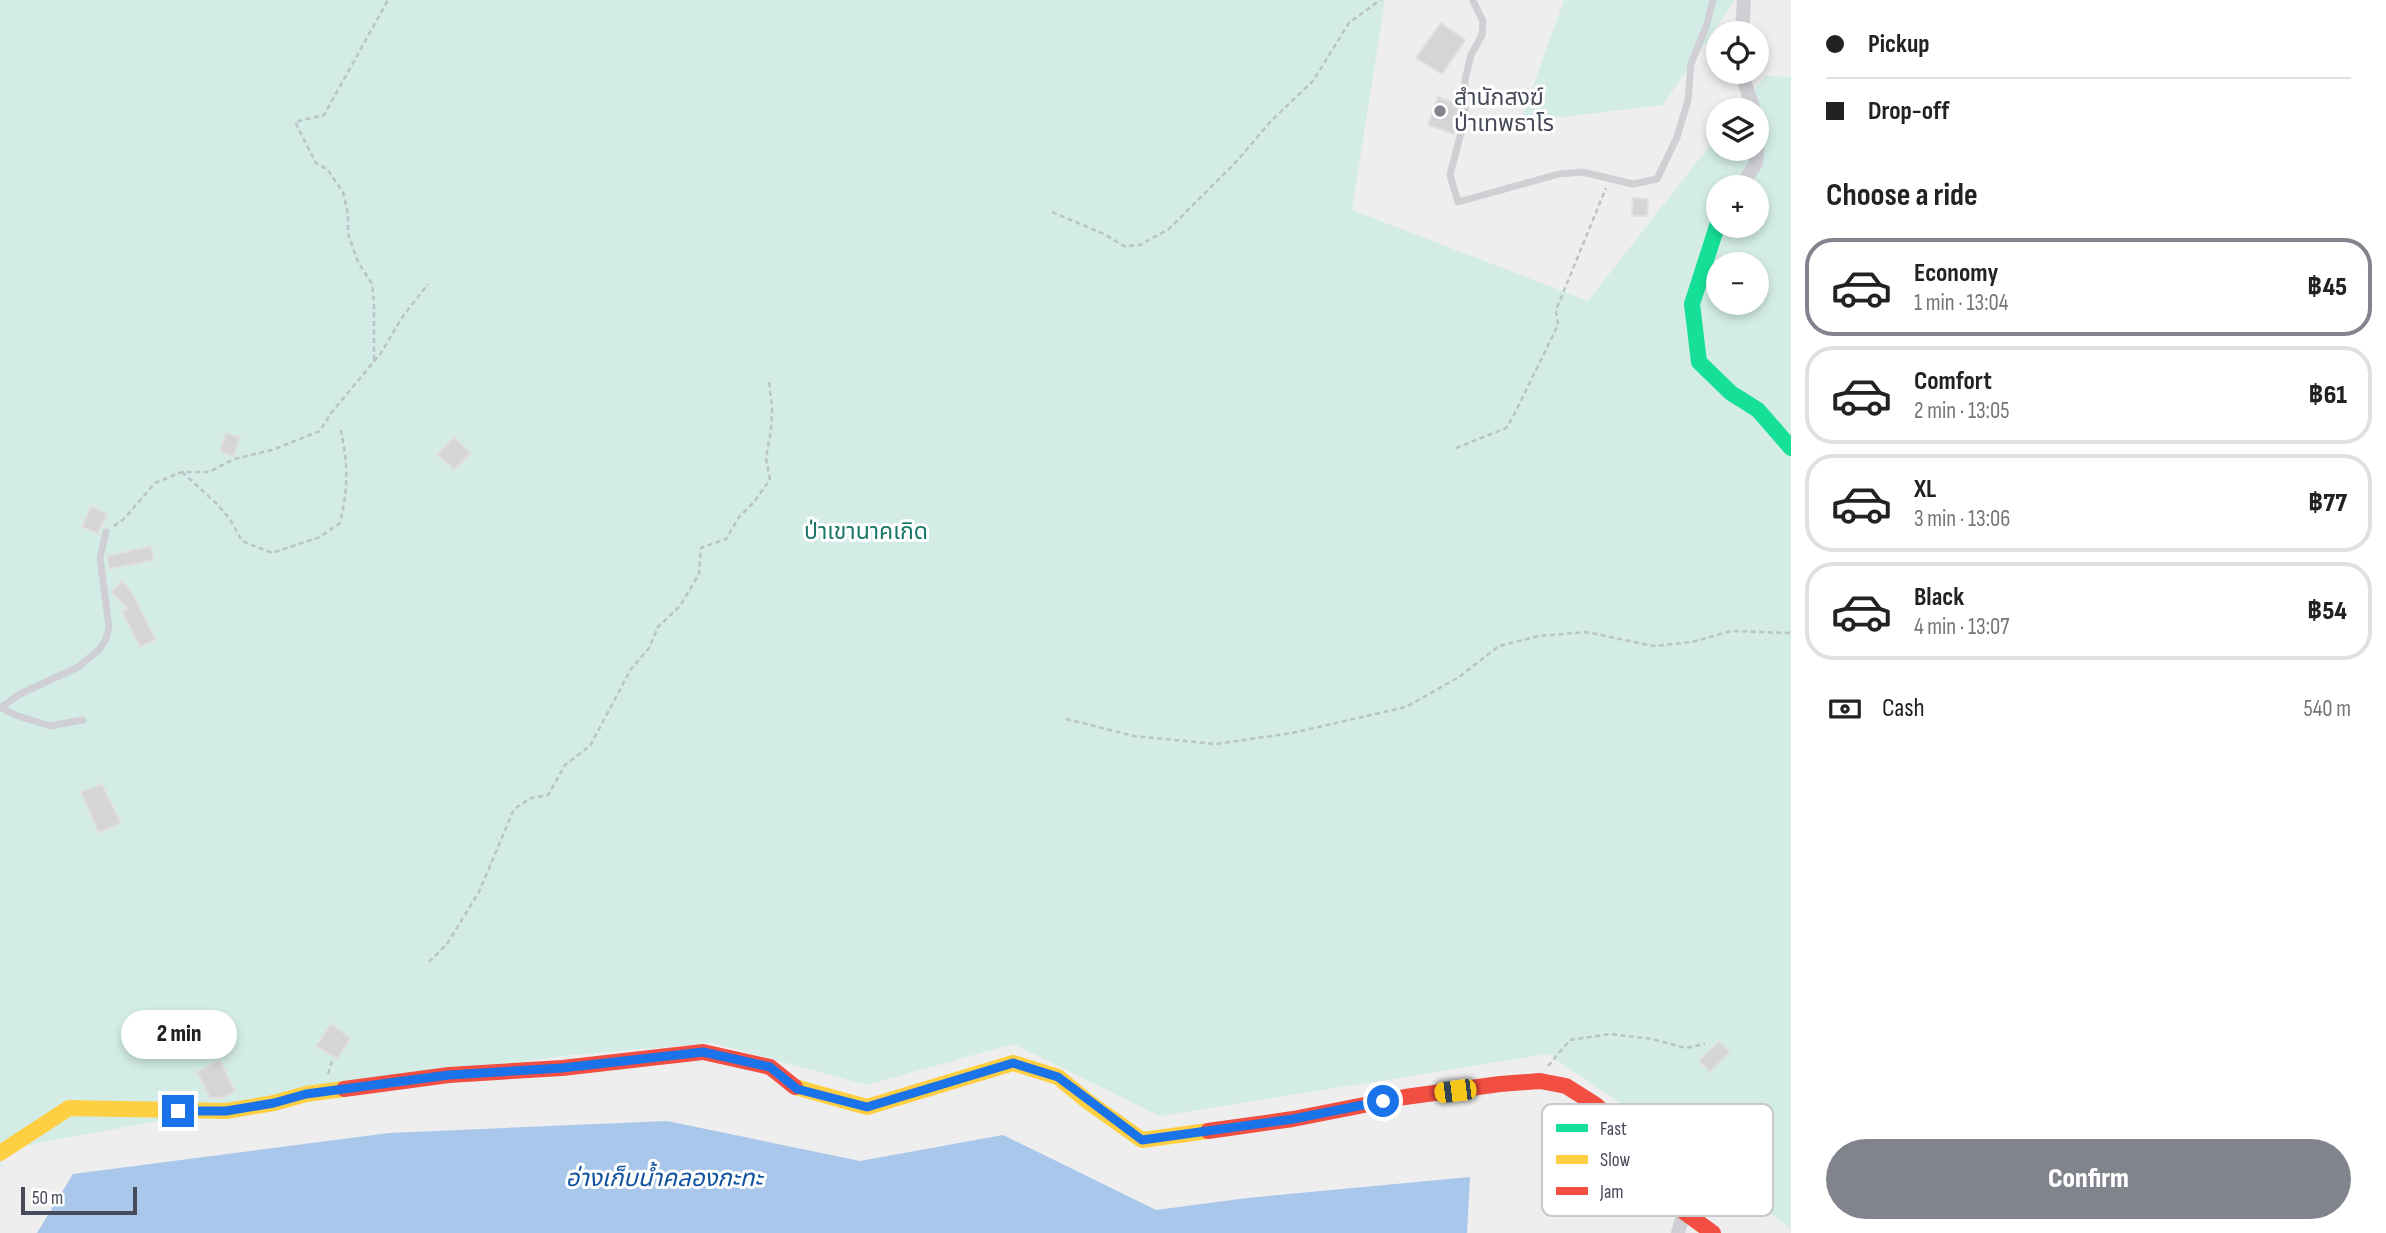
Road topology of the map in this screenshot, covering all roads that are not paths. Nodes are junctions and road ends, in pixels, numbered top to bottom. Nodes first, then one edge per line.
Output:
1 (1713, 0) edge
2 (1744, 0) edge
3 (1473, 1) edge
4 (1743, 21) edge
5 (1711, 238) edge
6 (1791, 448) edge
7 (106, 533) road end
8 (0, 707) edge
9 (83, 719) dead end
10 (1594, 1104) edge
11 (0, 1153) edge
12 (1683, 1216) edge
13 (1690, 1216) edge
14 (1678, 1233) edge
15 (1713, 1233) edge

1 - 3 lane
2 - 4 street
5 - 6 street
7 - 8 lane
8 - 9 lane
10 - 11 street
12 - 14 street
13 - 15 street

